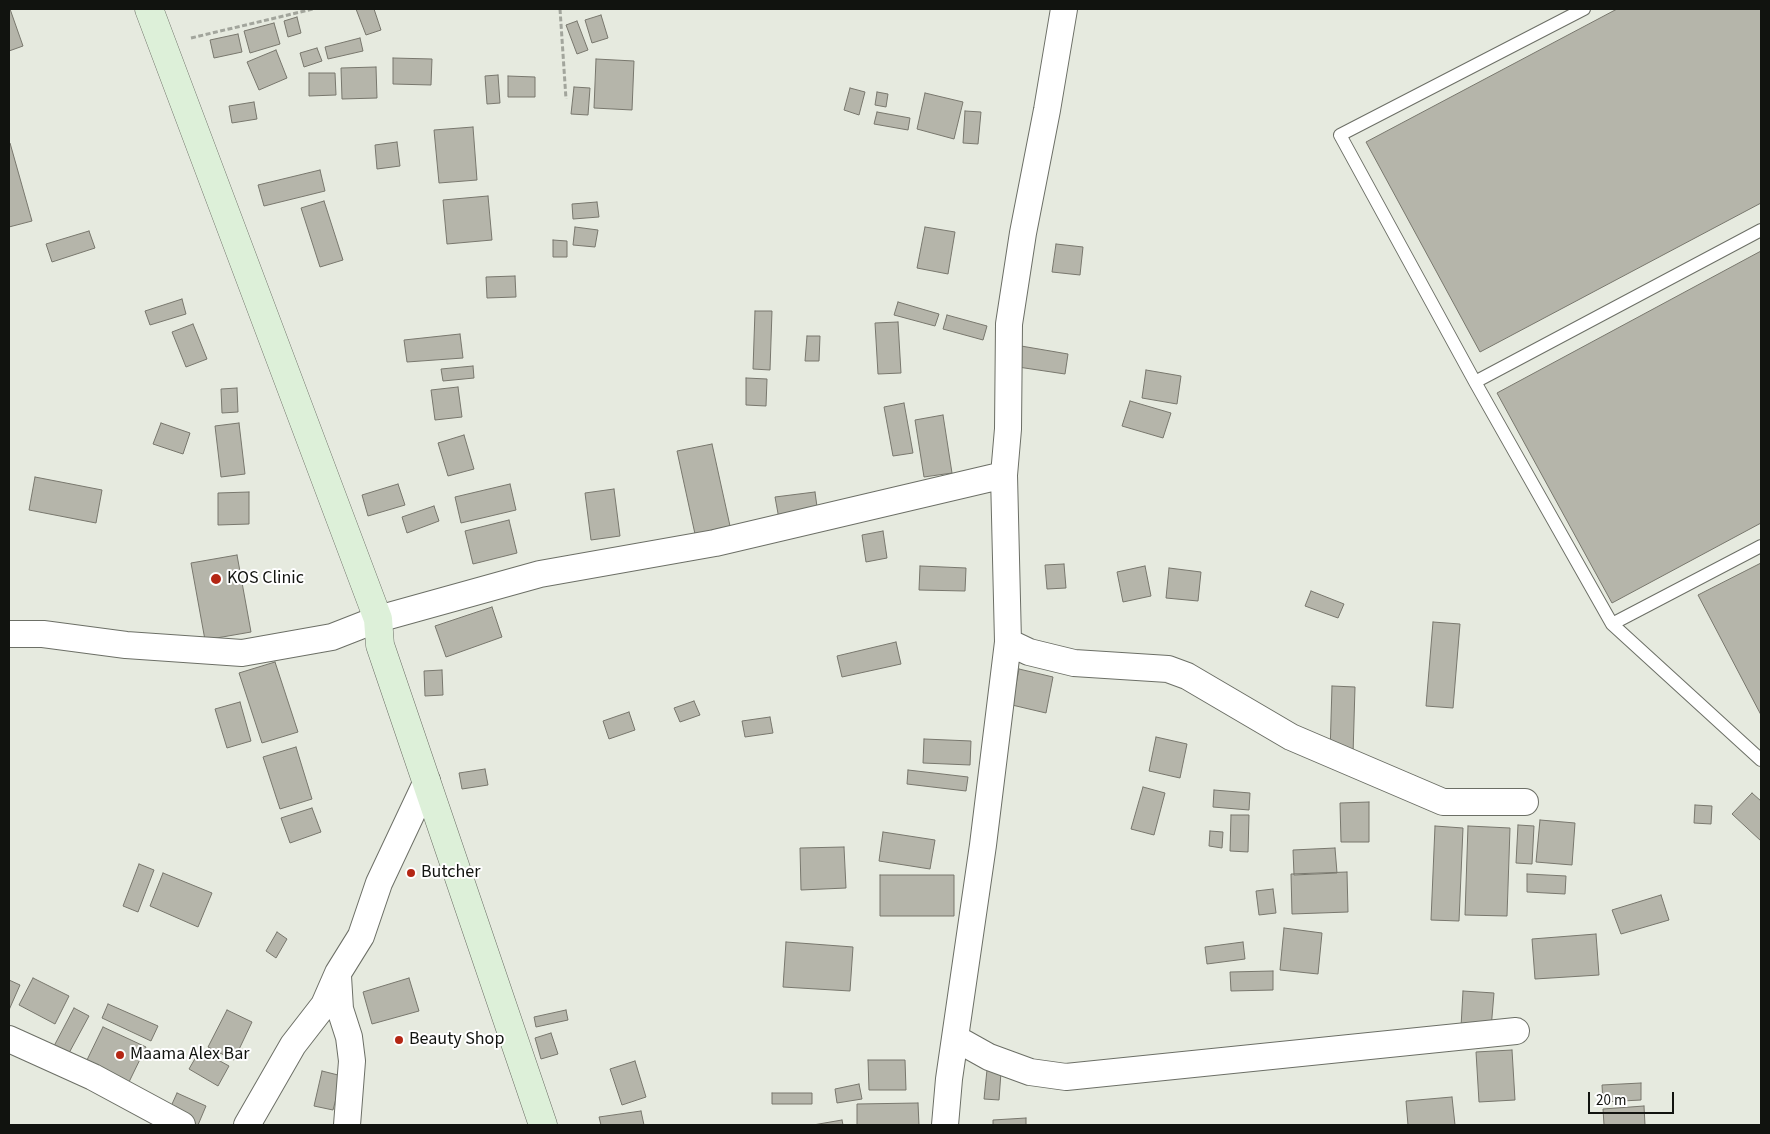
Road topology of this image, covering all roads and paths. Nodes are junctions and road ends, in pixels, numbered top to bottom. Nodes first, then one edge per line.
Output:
1 (149, 9) edge
2 (313, 9) edge
3 (560, 9) edge
4 (1064, 9) edge
5 (1584, 9) edge
6 (163, 44) junction
7 (566, 99) dead end
8 (1761, 230) edge
9 (1476, 382) junction
10 (1004, 475) junction
11 (1761, 546) edge
12 (378, 619) junction
13 (1612, 624) junction
14 (9, 634) edge
15 (1008, 642) junction
16 (1761, 760) edge
17 (426, 781) junction
18 (1525, 802) dead end
19 (338, 973) junction
20 (1516, 1031) dead end
21 (9, 1038) edge
22 (955, 1038) junction
23 (182, 1125) edge
24 (247, 1125) edge
25 (347, 1125) edge
26 (543, 1125) edge
27 (945, 1125) edge

1 - 6 street
2 - 6 path
3 - 7 path
4 - 10 street
5 - 9 lane
6 - 12 street
8 - 9 lane
9 - 13 lane
10 - 12 street
10 - 15 street
11 - 13 lane
12 - 14 street
12 - 17 street
13 - 16 lane
15 - 18 street
15 - 22 street
17 - 19 street
17 - 26 street
19 - 24 street
19 - 25 street
20 - 22 street
21 - 23 street
22 - 27 street

